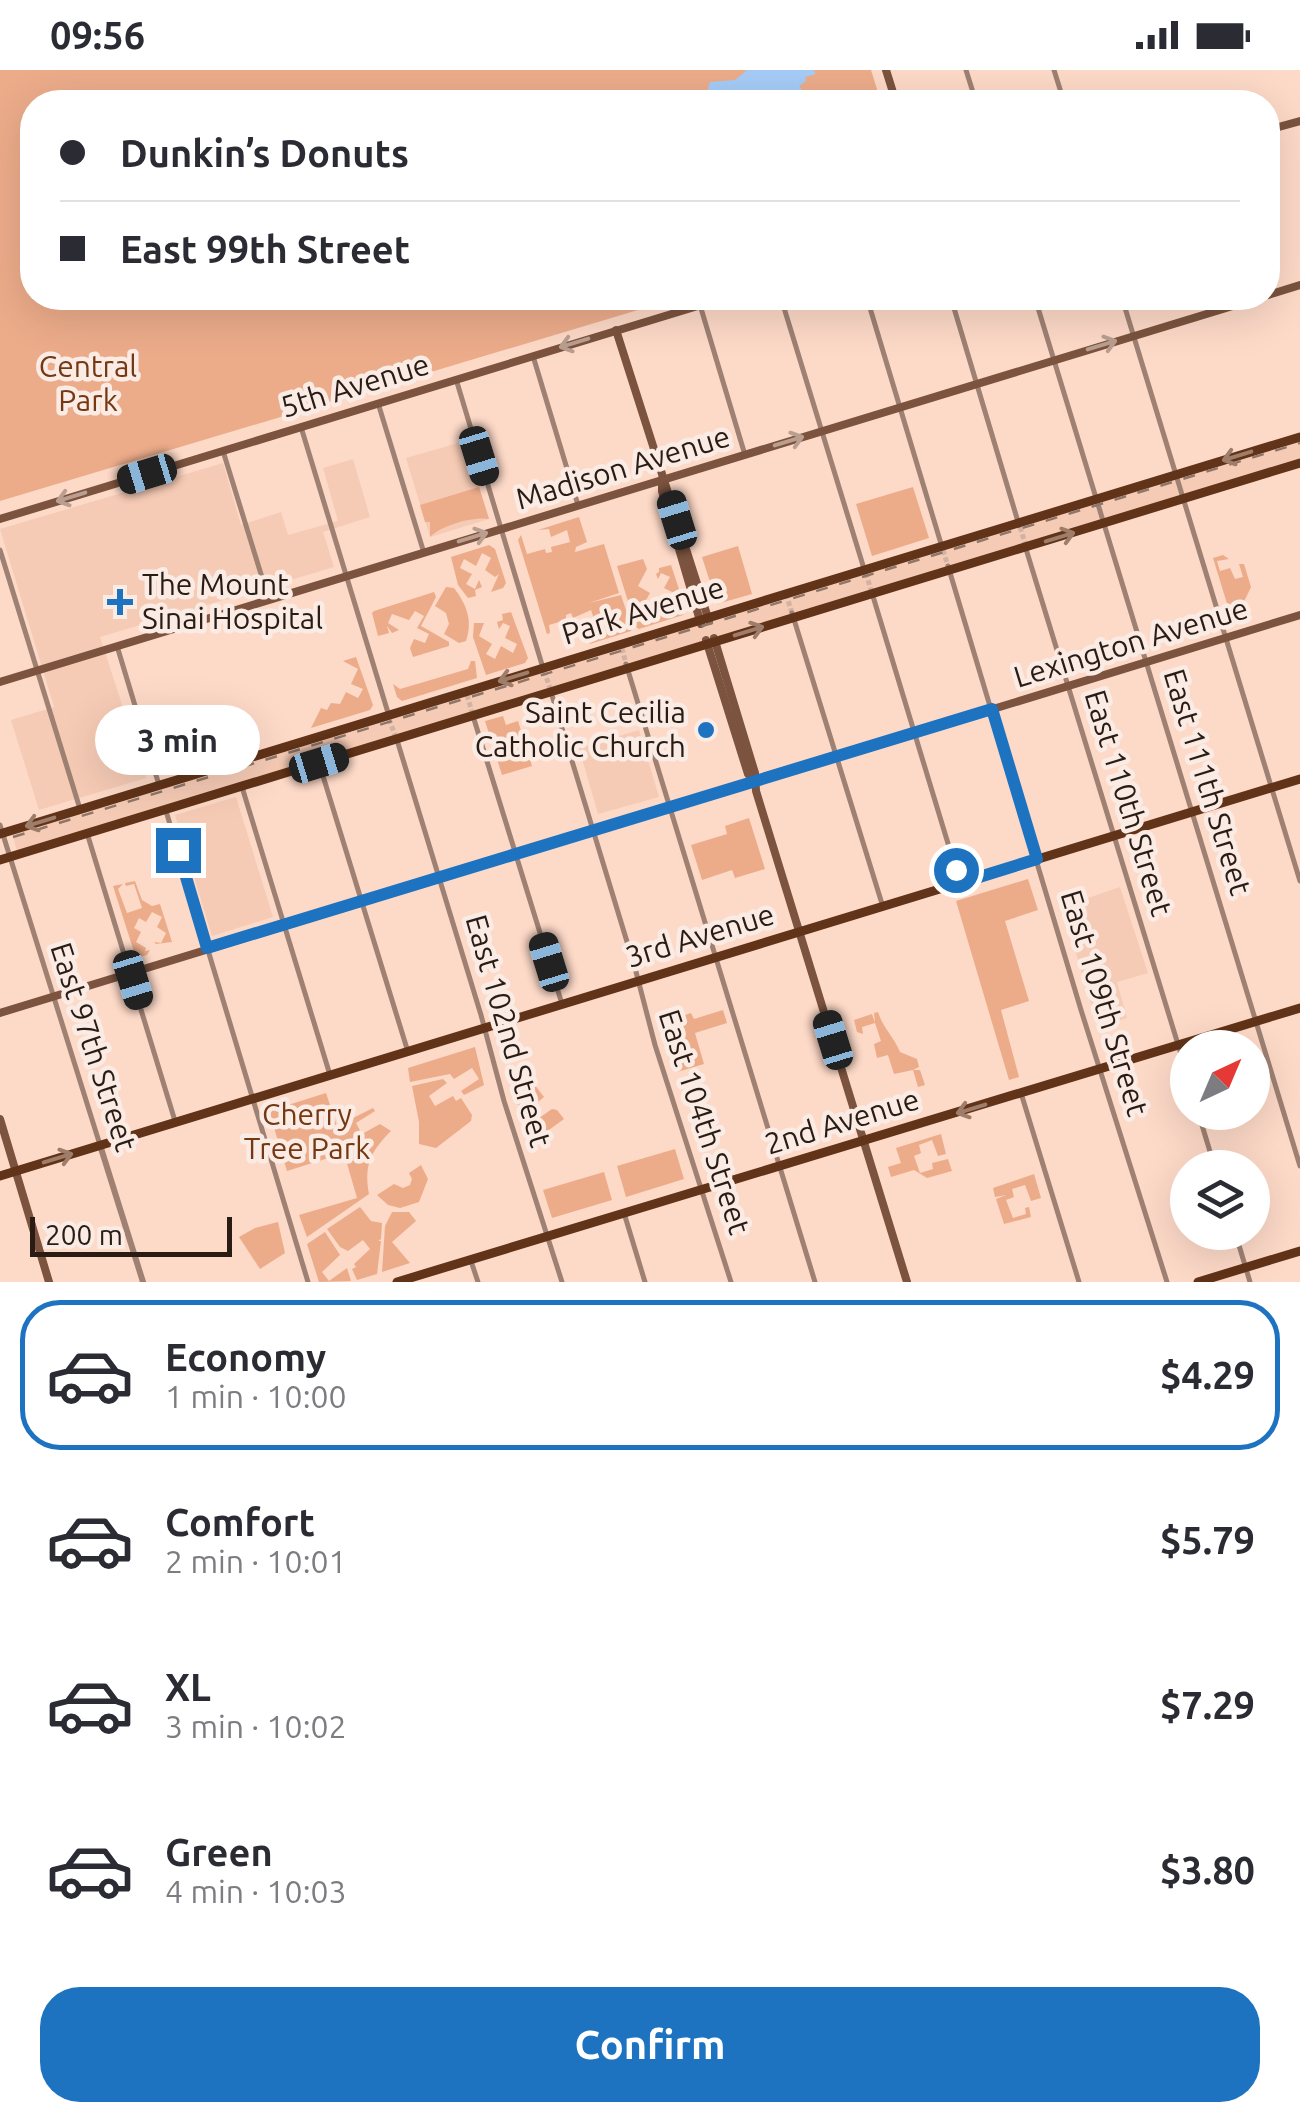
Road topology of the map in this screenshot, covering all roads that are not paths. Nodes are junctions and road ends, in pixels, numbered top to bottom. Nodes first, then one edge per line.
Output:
1 (683, 310) edge
2 (702, 310) edge
3 (785, 310) edge
4 (871, 310) edge
5 (954, 310) edge
6 (1039, 310) edge
7 (1126, 310) edge
8 (1220, 310) edge
9 (616, 330) junction
10 (1134, 336) junction
11 (533, 356) junction
12 (1054, 360) junction
13 (456, 379) junction
14 (976, 384) junction
15 (378, 403) junction
16 (900, 407) junction
17 (301, 427) junction
18 (822, 431) junction
19 (1300, 437) edge
20 (223, 450) junction
21 (745, 454) junction
22 (1300, 463) edge
23 (1175, 474) junction
24 (662, 480) junction
25 (1098, 498) junction
26 (1182, 499) junction
27 (578, 505) junction
28 (0, 518) edge
29 (1105, 523) junction
30 (1019, 525) junction
31 (501, 528) junction
32 (1025, 545) junction
33 (942, 548) junction
34 (0, 550) edge
35 (424, 552) junction
36 (948, 568) junction
37 (865, 572) junction
38 (346, 576) junction
39 (871, 592) junction
40 (269, 600) junction
41 (1300, 615) edge
42 (793, 616) junction
43 (704, 620) junction
44 (1225, 638) junction
45 (711, 641) junction
46 (117, 646) junction
47 (1148, 661) junction
48 (627, 666) junction
49 (544, 670) junction
50 (37, 671) junction
51 (0, 682) edge
52 (1068, 685) junction
53 (550, 690) junction
54 (992, 709) junction
55 (473, 714) junction
56 (389, 717) junction
57 (915, 732) junction
58 (396, 737) junction
59 (838, 756) junction
60 (319, 763) junction
61 (1300, 779) edge
62 (754, 781) junction
63 (159, 785) junction
64 (242, 786) junction
65 (1272, 788) junction
66 (671, 806) junction
67 (166, 809) junction
68 (80, 810) junction
69 (1192, 812) junction
70 (594, 830) junction
71 (1, 831) edge
72 (87, 833) junction
73 (1114, 836) junction
74 (516, 854) junction
75 (5, 858) edge
76 (1037, 859) junction
77 (439, 878) junction
78 (1300, 881) edge
79 (960, 883) junction
80 (362, 901) junction
81 (883, 906) junction
82 (284, 925) junction
83 (800, 932) junction
84 (207, 948) junction
85 (716, 958) junction
86 (130, 972) junction
87 (638, 982) junction
88 (53, 996) junction
89 (562, 1004) junction
90 (1300, 1008) edge
91 (0, 1012) edge
92 (1256, 1022) junction
93 (484, 1028) junction
94 (1173, 1030) edge
95 (1230, 1030) edge
96 (1170, 1048) edge
97 (408, 1052) junction
98 (1101, 1069) junction
99 (330, 1075) junction
100 (1021, 1093) junction
101 (252, 1099) junction
102 (0, 1120) edge
103 (176, 1122) junction
104 (864, 1142) junction
105 (100, 1145) junction
106 (1300, 1166) edge
107 (780, 1168) junction
108 (15, 1171) junction
109 (0, 1176) edge
110 (702, 1190) junction
111 (624, 1214) junction
112 (546, 1237) junction
113 (1240, 1250) edge
114 (1300, 1252) edge
115 (471, 1259) junction
116 (1245, 1267) junction
117 (49, 1282) edge
118 (143, 1282) edge
119 (308, 1282) edge
120 (397, 1282) edge
121 (478, 1282) edge
122 (562, 1282) edge
123 (646, 1282) edge
124 (731, 1282) edge
125 (815, 1282) edge
126 (907, 1282) edge
127 (1078, 1282) edge
128 (1168, 1282) edge
129 (1198, 1282) edge
130 (1250, 1282) edge

1 - 9 main road, 5th Avenue
2 - 21 street
3 - 18 street
4 - 16 street
5 - 14 street
6 - 12 street, East 111th Street
7 - 10 street
8 - 10 main road, Madison Avenue
9 -> 11 main road, 5th Avenue
9 - 24 main road
12 -> 10 main road, Madison Avenue
10 - 23 street
11 - 13 main road, 5th Avenue
11 - 27 street
12 - 14 main road, Madison Avenue
12 - 25 street, East 111th Street
13 - 15 main road, 5th Avenue
13 - 31 street
14 - 16 main road, Madison Avenue
14 - 30 street
15 - 17 main road, 5th Avenue
15 - 35 street
16 - 18 main road, Madison Avenue
16 - 33 street
17 - 20 main road, 5th Avenue
17 - 38 street
21 -> 18 main road, Madison Avenue
18 - 37 street
19 -> 23 main road, Park Avenue
20 -> 28 main road, 5th Avenue
20 - 40 street
21 - 24 main road, Madison Avenue
22 - 26 main road, Park Avenue
23 - 25 main road, Park Avenue
23 - 26 street
24 - 27 main road, Madison Avenue
24 - 43 main road
25 - 29 street, East 111th Street
25 - 30 main road, Park Avenue
26 - 29 main road, Park Avenue
26 - 44 street
27 - 31 main road, Madison Avenue
32 -> 29 main road, Park Avenue
29 - 47 street, East 111th Street
30 - 33 main road, Park Avenue
35 -> 31 main road, Madison Avenue
31 - 49 street
32 - 36 main road, Park Avenue
32 - 52 street, East 110th Street
33 - 37 main road, Park Avenue
34 - 50 street
35 - 38 main road, Madison Avenue
36 - 39 main road, Park Avenue
36 - 54 street, East 109th Street
37 - 43 main road, Park Avenue
38 - 40 main road, Madison Avenue
38 - 56 street
39 - 42 main road, Park Avenue
39 - 57 street
40 - 46 main road, Madison Avenue
41 - 44 main road, Lexington Avenue
45 -> 42 main road, Park Avenue
42 - 59 street
43 - 49 main road, Park Avenue
44 - 47 main road, Lexington Avenue
44 - 65 street
45 - 48 main road, Park Avenue
45 - 62 main road
46 - 50 main road, Madison Avenue
46 - 63 street
47 - 52 main road, Lexington Avenue
47 - 69 street, East 111th Street
48 - 53 main road, Park Avenue
48 - 66 street
49 -> 56 main road, Park Avenue
50 - 51 main road, Madison Avenue
50 - 68 street
52 - 54 main road, Lexington Avenue
52 - 73 street, East 110th Street
53 - 55 main road, Park Avenue
53 - 70 street, East 104th Street
54 - 57 main road, Lexington Avenue
54 - 76 street, East 109th Street
55 - 58 main road, Park Avenue
55 - 74 street
56 - 63 main road, Park Avenue
57 - 59 main road, Lexington Avenue
57 - 79 street
58 - 60 main road, Park Avenue
58 - 77 street, East 102nd Street
59 - 62 main road, Lexington Avenue
59 - 81 street
60 - 64 main road, Park Avenue
60 - 80 street
61 - 65 main road, 3rd Avenue
62 - 66 main road, Lexington Avenue
62 - 83 main road
63 - 68 main road, Park Avenue
64 - 67 main road, Park Avenue
64 - 82 street
65 - 69 main road, 3rd Avenue
65 - 78 street
66 - 70 main road, Lexington Avenue
66 - 85 street
67 - 72 main road, Park Avenue
67 - 84 street
68 -> 71 main road, Park Avenue
69 - 73 main road, 3rd Avenue
69 - 92 street, East 111th Street
70 - 74 main road, Lexington Avenue
70 - 87 street, East 104th Street
71 - 75 street, East 97th Street
72 - 75 main road, Park Avenue
72 - 86 street
73 - 76 main road, 3rd Avenue
73 - 94 street, East 110th Street
74 - 77 main road, Lexington Avenue
74 - 89 street
75 - 88 street, East 97th Street
76 - 79 main road, 3rd Avenue
76 - 98 street, East 109th Street
77 - 80 main road, Lexington Avenue
77 - 93 street, East 102nd Street
79 - 81 main road, 3rd Avenue
80 - 82 main road, Lexington Avenue
80 - 97 street
81 - 83 main road, 3rd Avenue
82 - 84 main road, Lexington Avenue
82 - 99 street
83 - 85 main road, 3rd Avenue
83 - 104 main road
84 - 86 main road, Lexington Avenue
84 - 101 street
85 - 87 main road, 3rd Avenue
85 - 107 street
86 - 88 main road, Lexington Avenue
86 - 103 street
87 - 89 main road, 3rd Avenue
87 - 110 street, East 104th Street
88 - 91 main road, Lexington Avenue
88 - 105 street, East 97th Street
89 - 93 main road, 3rd Avenue
90 - 92 main road, 2nd Avenue
92 - 95 main road, 2nd Avenue
92 - 106 street, East 111th Street
93 - 97 main road, 3rd Avenue
93 - 112 street, East 102nd Street
96 - 98 main road, 2nd Avenue
97 - 99 main road, 3rd Avenue
98 - 100 main road, 2nd Avenue
98 - 128 street, East 109th Street
99 - 101 main road, 3rd Avenue
100 -> 104 main road, 2nd Avenue
100 - 127 street
101 - 103 main road, 3rd Avenue
101 - 119 street
102 - 108 main road
103 - 105 main road, 3rd Avenue
104 - 107 main road, 2nd Avenue
104 - 126 main road
108 -> 105 main road, 3rd Avenue
105 - 118 street, East 97th Street
107 - 110 main road, 2nd Avenue
107 - 125 street
108 - 109 main road, 3rd Avenue
108 - 117 main road
110 - 111 main road, 2nd Avenue
110 - 124 street, East 104th Street
111 - 112 main road, 2nd Avenue
111 - 123 street
112 - 115 main road, 2nd Avenue
112 - 122 street, East 102nd Street
113 - 116 street
114 - 116 main road
115 - 120 main road, 2nd Avenue
115 - 121 street
116 - 129 main road
116 - 130 street

